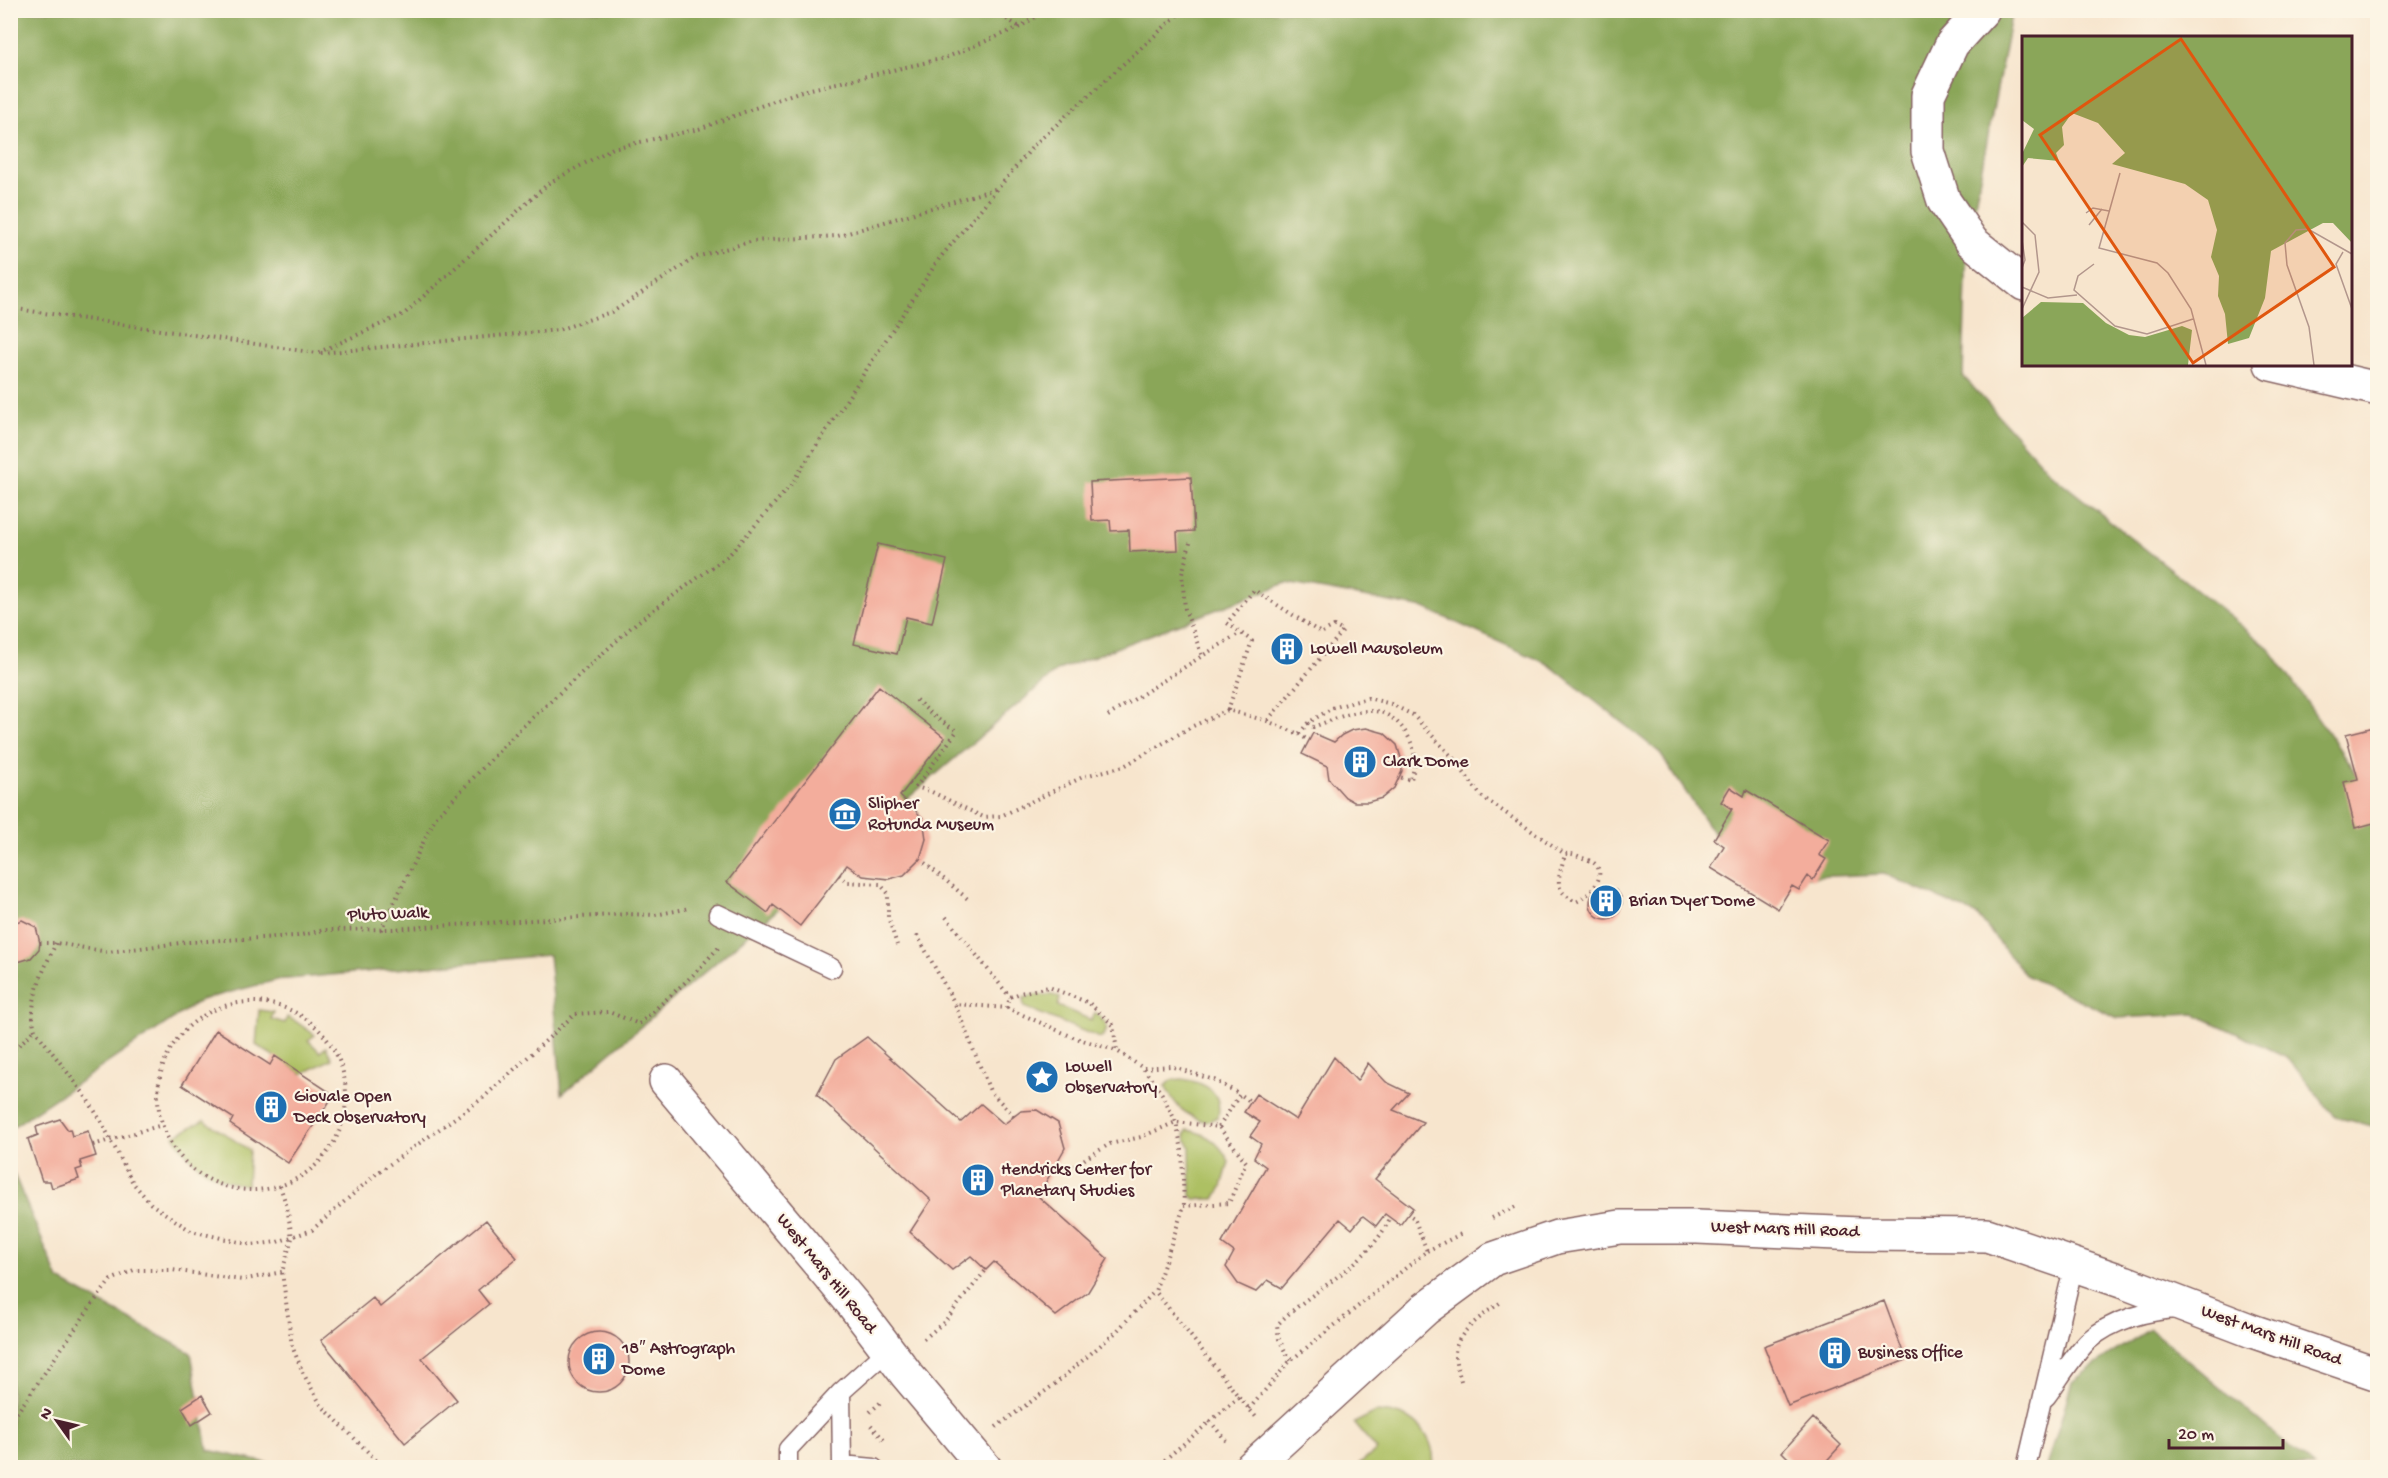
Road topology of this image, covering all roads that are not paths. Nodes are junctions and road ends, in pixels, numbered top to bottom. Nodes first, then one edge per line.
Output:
1 (1983, 10) edge
2 (2022, 282) edge
3 (2280, 366) edge
4 (2378, 389) edge
5 (718, 914) road end
6 (832, 968) dead end
7 (666, 1081) dead end
8 (2074, 1264) junction
9 (2194, 1309) junction
10 (902, 1348) junction
11 (2378, 1374) edge
12 (841, 1392) junction
13 (2040, 1405) junction
14 (1241, 1457) edge
15 (788, 1467) edge
16 (874, 1467) edge
17 (985, 1467) edge
18 (2026, 1467) edge

1 - 2 street
3 - 4 street
5 - 6 lane
7 - 10 street, West Mars Hill Road
8 - 9 street, West Mars Hill Road
8 - 13 lane
8 - 14 street, West Mars Hill Road
9 - 11 street, West Mars Hill Road
9 - 13 lane
10 - 12 lane
10 - 17 street, West Mars Hill Road
12 - 15 lane
12 - 16 lane
13 - 18 lane

